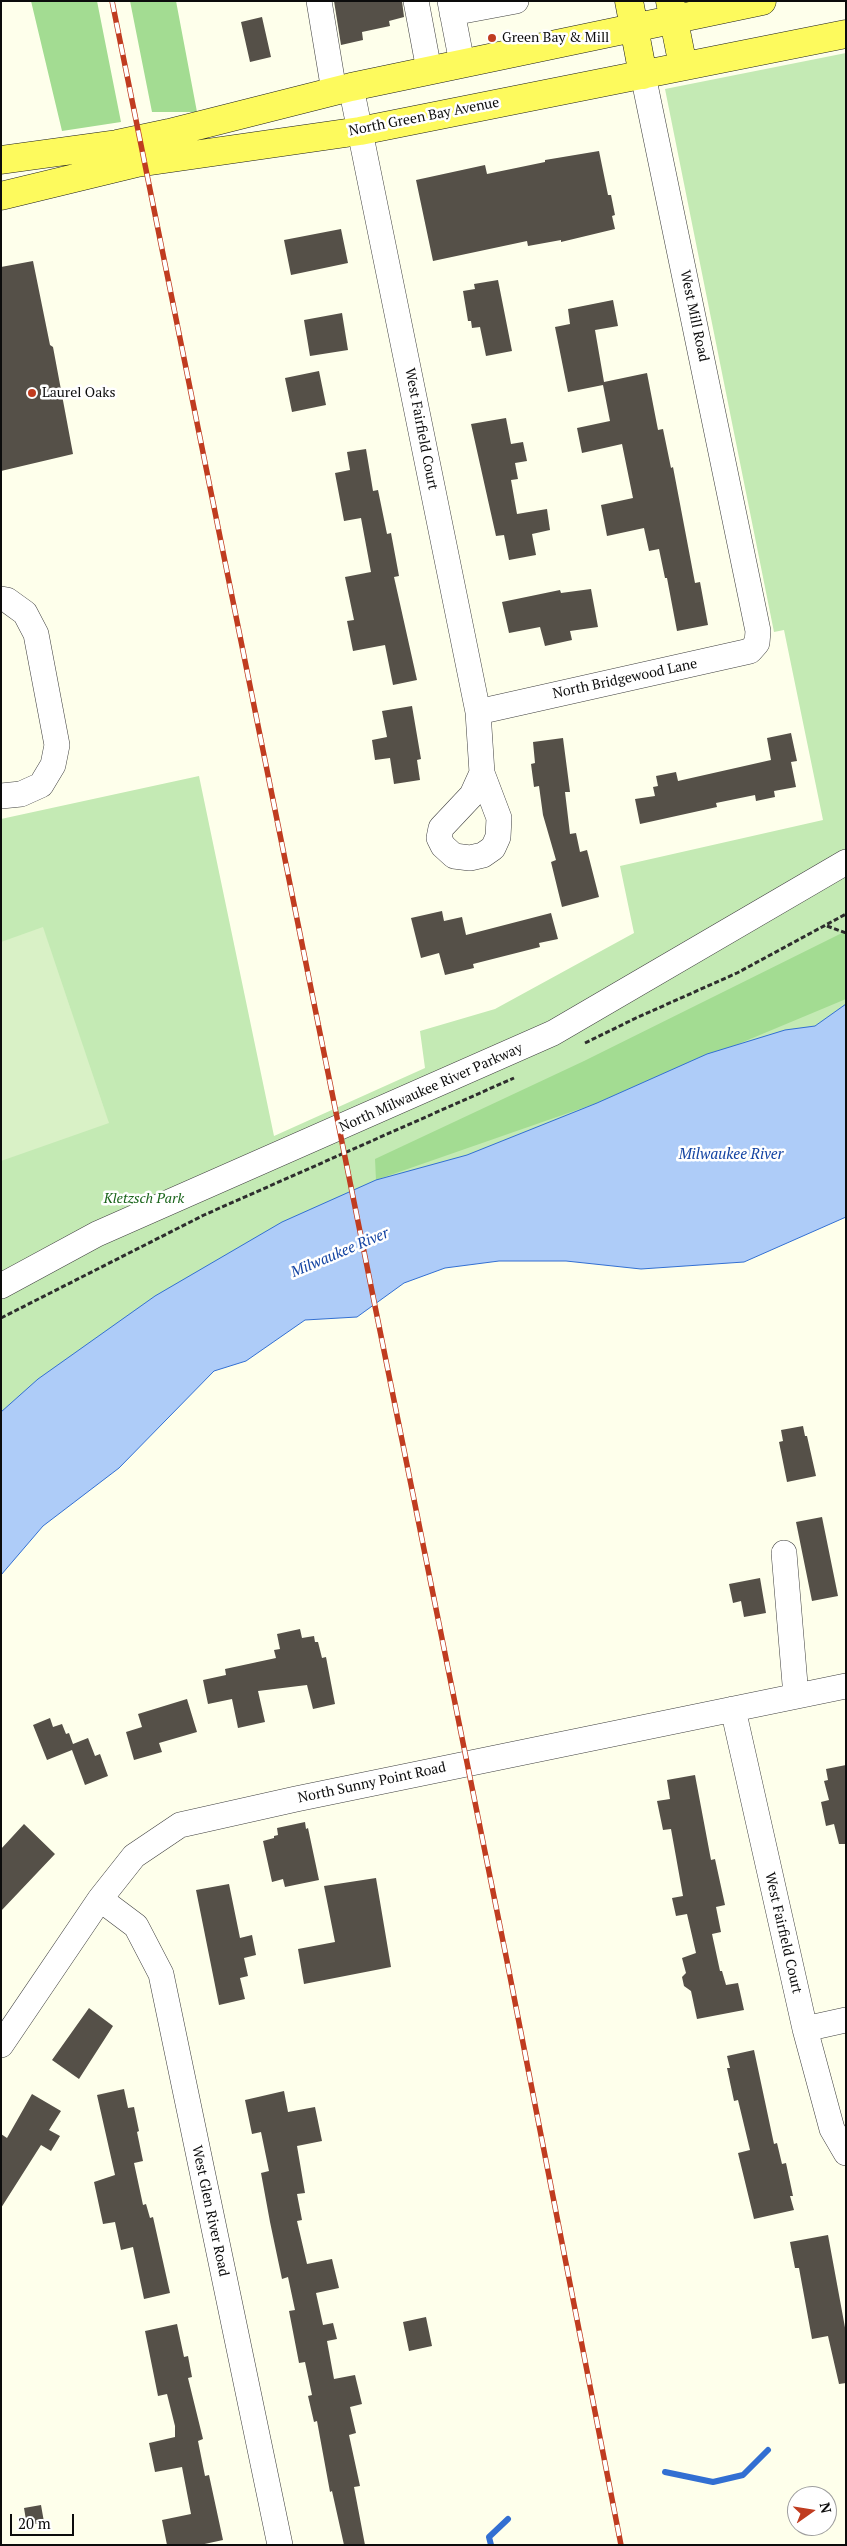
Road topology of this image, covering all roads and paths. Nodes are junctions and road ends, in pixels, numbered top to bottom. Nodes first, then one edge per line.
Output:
1 (319, 1) edge
2 (416, 1) edge
3 (516, 1) edge
4 (762, 1) edge
5 (451, 7) edge
6 (672, 10) edge
7 (631, 14) edge
8 (846, 34) edge
9 (462, 63) junction
10 (683, 66) junction
11 (429, 70) junction
12 (643, 74) junction
13 (342, 89) junction
14 (360, 131) junction
15 (1, 160) edge
16 (1, 196) edge
17 (1, 599) edge
18 (758, 631) joint
19 (478, 712) junction
20 (482, 773) dead end
21 (1, 796) edge
22 (846, 862) edge
23 (826, 925) dead end
24 (846, 933) edge
25 (1, 1286) edge
26 (784, 1553) dead end
27 (846, 1686) edge
28 (796, 1696) junction
29 (733, 1709) junction
30 (100, 1899) junction
31 (846, 2020) edge
32 (804, 2028) junction
33 (1, 2045) edge
34 (846, 2153) edge
35 (280, 2545) edge

1 - 13 street, West Fairfield Court
2 - 11 street
3 - 5 street
4 - 6 main road
5 - 9 street
6 - 7 main road
6 - 10 main road
7 - 9 main road
7 - 12 main road, West Mill Road
8 - 10 main road, North Green Bay Avenue
9 - 11 main road
10 - 12 main road, North Green Bay Avenue
11 - 13 main road
12 - 14 main road, North Green Bay Avenue
12 - 18 street, West Mill Road
13 - 14 street, West Fairfield Court
13 - 15 main road
14 - 16 main road, North Green Bay Avenue
14 - 19 street, West Fairfield Court
17 - 21 street
18 - 19 street, North Bridgewood Lane
19 - 20 street, West Fairfield Court
22 - 25 street, North Milwaukee River Parkway
23 - 24 path
26 - 28 street
27 - 28 street, North Sunny Point Road
28 - 29 street, North Sunny Point Road
29 - 30 street, North Sunny Point Road
29 - 32 street, West Fairfield Court
30 - 33 street, North Sunny Point Road
30 - 35 street, West Glen River Road
31 - 32 street
32 - 34 street, West Fairfield Court

